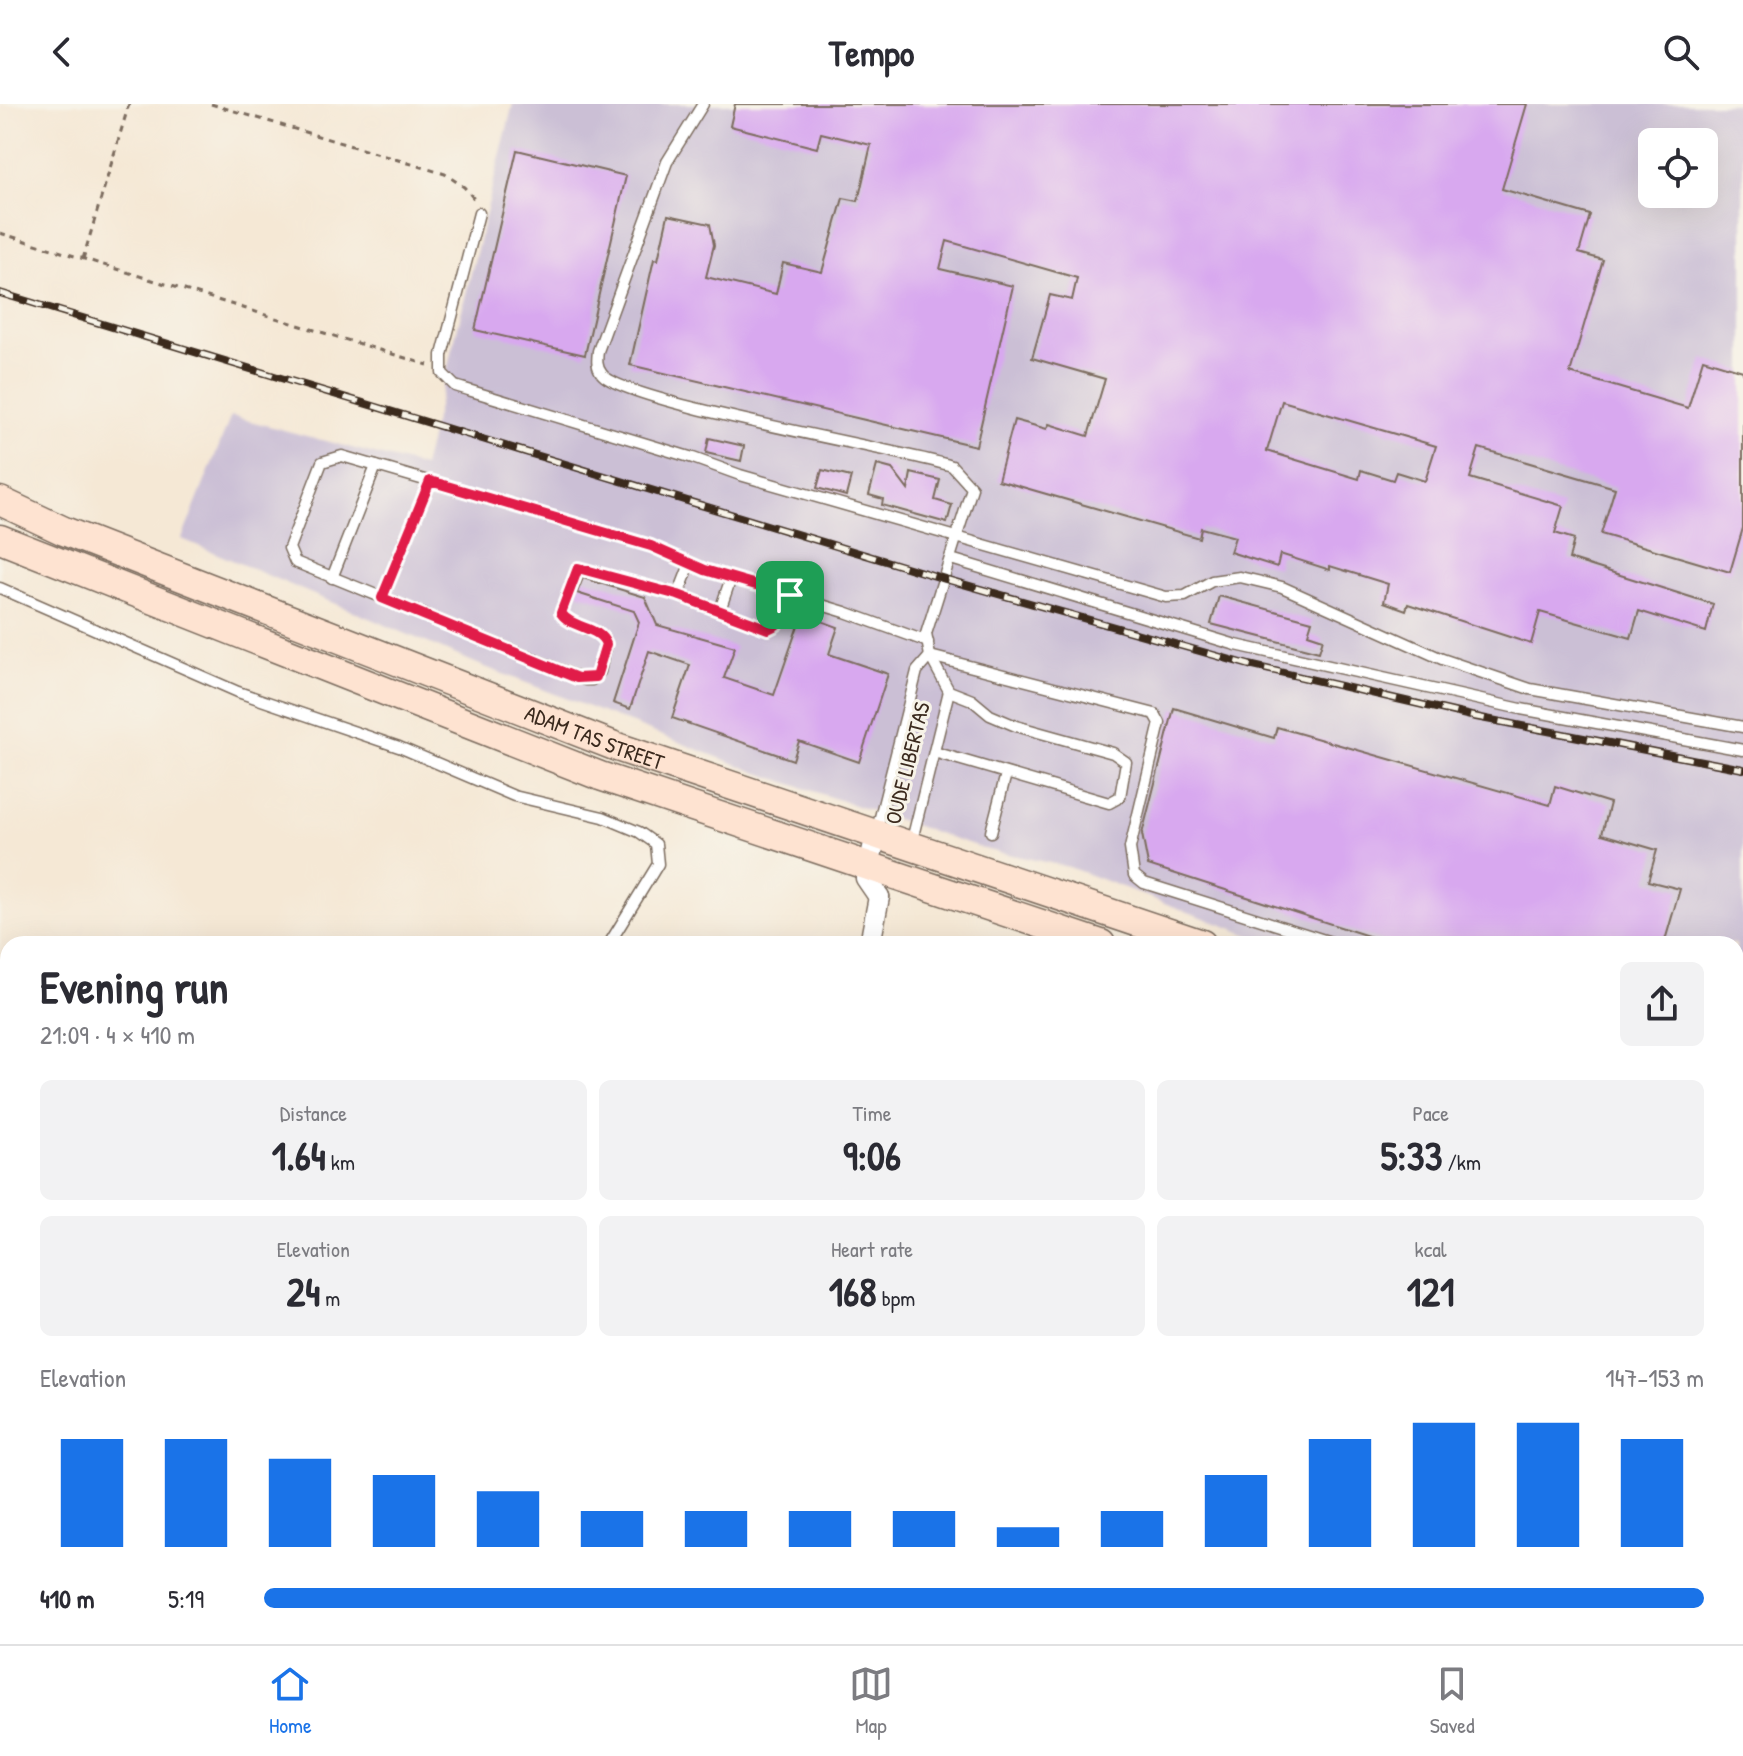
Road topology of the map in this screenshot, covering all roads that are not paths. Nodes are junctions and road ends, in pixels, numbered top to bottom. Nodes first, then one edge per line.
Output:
1 (703, 104) edge
2 (479, 213) road end
3 (376, 466) junction
4 (430, 481) junction
5 (0, 501) edge
6 (958, 536) junction
7 (0, 539) edge
8 (951, 559) junction
9 (690, 564) junction
10 (332, 578) junction
11 (731, 578) junction
12 (0, 588) edge
13 (678, 595) junction
14 (790, 595) junction
15 (382, 598) junction
16 (720, 610) junction
17 (928, 642) junction
18 (930, 656) junction
19 (949, 691) junction
20 (1743, 727) edge
21 (1743, 750) edge
22 (934, 752) junction
23 (1006, 774) junction
24 (991, 832) dead end
25 (876, 835) junction
26 (911, 846) junction
27 (868, 868) junction
28 (901, 878) junction
29 (879, 897) junction
30 (614, 936) edge
31 (872, 936) edge
32 (1077, 936) edge
33 (1178, 936) edge
34 (1312, 936) edge

1 - 6 lane
2 - 6 lane
3 - 4 lane
3 - 10 lane
3 - 10 lane
4 - 9 lane
4 - 15 lane
5 - 25 main road, ADAM TAS STREET
6 - 8 lane
6 - 20 lane
7 - 27 main road, ADAM TAS STREET
8 - 17 lane
8 - 21 lane
9 - 11 lane
9 - 13 lane
10 - 15 lane
11 - 14 lane
11 - 16 lane
12 - 30 lane
13 - 15 lane
13 - 16 lane
14 - 16 lane
14 - 17 lane
17 - 18 lane
18 - 19 lane
18 - 25 lane
18 - 34 lane
19 - 22 lane, OUDE LIBERTAS
19 - 23 lane
22 - 23 lane
22 - 26 lane, OUDE LIBERTAS
23 - 24 lane
25 - 26 main road, ADAM TAS STREET
25 - 27 street
26 - 28 street
26 - 33 main road, ADAM TAS STREET
27 - 28 main road, ADAM TAS STREET
27 - 29 street
28 - 29 street
28 - 32 main road, ADAM TAS STREET
29 - 31 street

